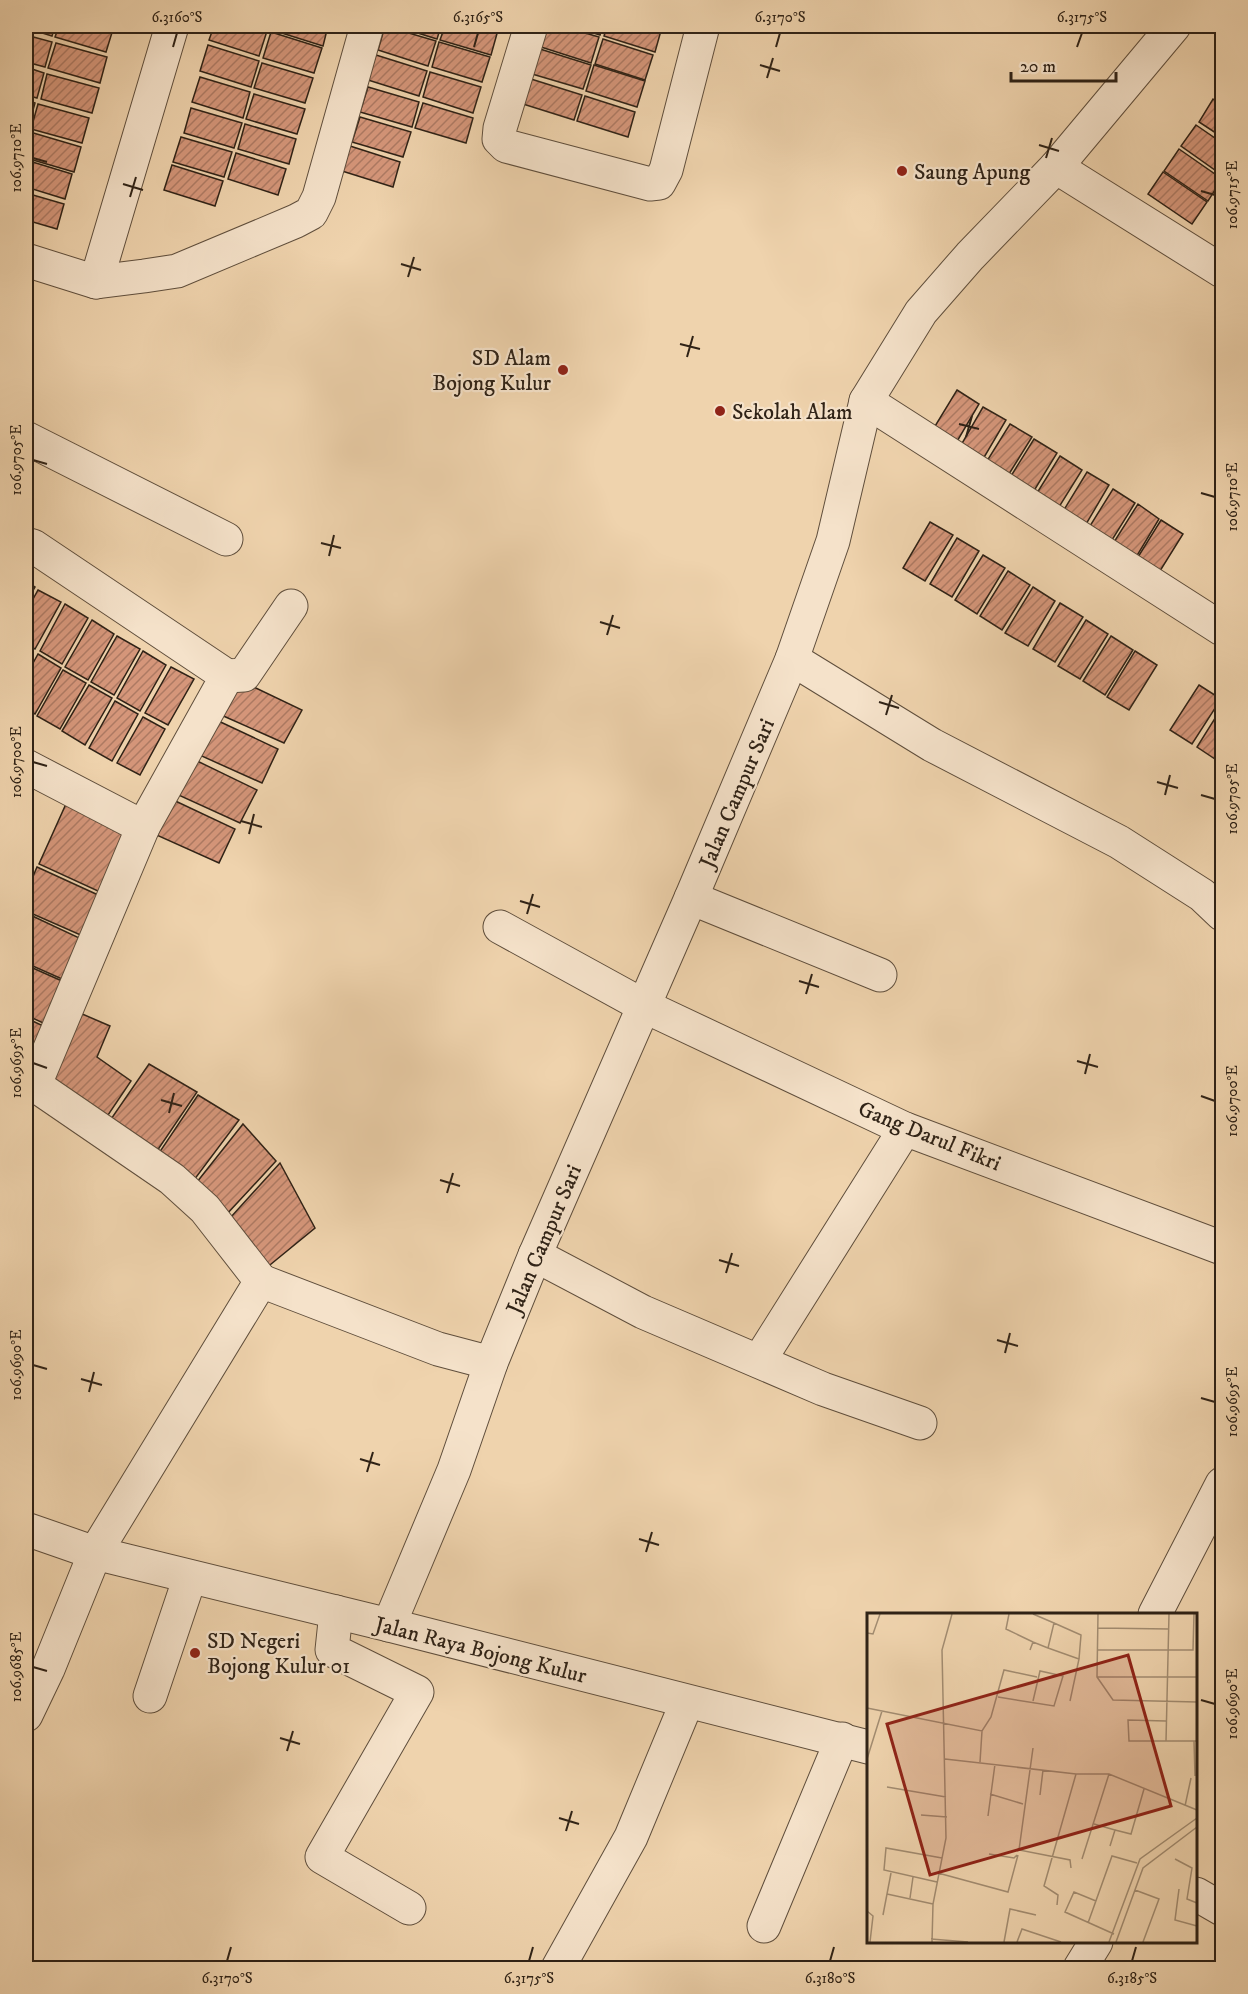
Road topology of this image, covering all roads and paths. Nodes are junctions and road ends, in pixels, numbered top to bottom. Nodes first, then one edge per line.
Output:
1 (172, 26) edge
2 (367, 26) edge
3 (531, 26) edge
4 (703, 26) edge
5 (1174, 26) edge
6 (1056, 167) junction
7 (26, 260) edge
8 (1222, 271) edge
9 (96, 282) junction
10 (866, 401) junction
11 (26, 438) edge
12 (226, 539) dead end
13 (26, 544) edge
14 (291, 606) dead end
15 (1221, 625) edge
16 (792, 660) junction
17 (227, 676) junction
18 (26, 766) edge
19 (143, 826) junction
20 (691, 898) junction
21 (1222, 914) edge
22 (500, 927) dead end
23 (880, 975) dead end
24 (644, 1006) junction
25 (30, 1081) edge
26 (905, 1129) junction
27 (1222, 1248) edge
28 (535, 1255) junction
29 (261, 1281) junction
30 (759, 1361) junction
31 (491, 1363) junction
32 (920, 1423) dead end
33 (1219, 1491) edge
34 (26, 1529) edge
35 (96, 1553) junction
36 (190, 1577) junction
37 (336, 1612) junction
38 (1156, 1613) edge
39 (389, 1625) junction
40 (150, 1696) dead end
41 (687, 1702) junction
42 (26, 1715) edge
43 (855, 1743) edge
44 (1197, 1895) edge
45 (409, 1908) dead end
46 (1222, 1909) edge
47 (764, 1926) dead end
48 (1095, 1943) edge
49 (558, 1968) edge
50 (1080, 1968) edge

1 - 9 street
2 - 9 street
3 - 4 street
5 - 6 street, Jalan Campur Sari
6 - 8 street
6 - 10 street, Jalan Campur Sari
7 - 9 street
10 - 15 street
10 - 16 street, Jalan Campur Sari
11 - 12 street
13 - 17 street
14 - 17 street
16 - 20 street, Jalan Campur Sari
16 - 21 street
17 - 19 street
18 - 19 street
19 - 25 street
20 - 23 street
20 - 24 street, Jalan Campur Sari
22 - 24 street, Gang Darul Fikri
24 - 26 street, Gang Darul Fikri
24 - 28 street, Jalan Campur Sari
25 - 29 street
26 - 27 street, Gang Darul Fikri
26 - 30 street
28 - 30 street
28 - 31 street, Jalan Campur Sari
29 - 31 street
29 - 35 street
30 - 32 street
31 - 39 street, Jalan Campur Sari
33 - 38 street
34 - 35 street, Jalan Raya Bojong Kulur
35 - 36 street, Jalan Raya Bojong Kulur
35 - 42 street
36 - 37 street, Jalan Raya Bojong Kulur
36 - 40 street
37 - 39 street, Jalan Raya Bojong Kulur
37 - 45 street
39 - 41 street, Jalan Raya Bojong Kulur
41 - 43 street, Jalan Raya Bojong Kulur
41 - 49 street
43 - 47 street
44 - 46 street
48 - 50 street

